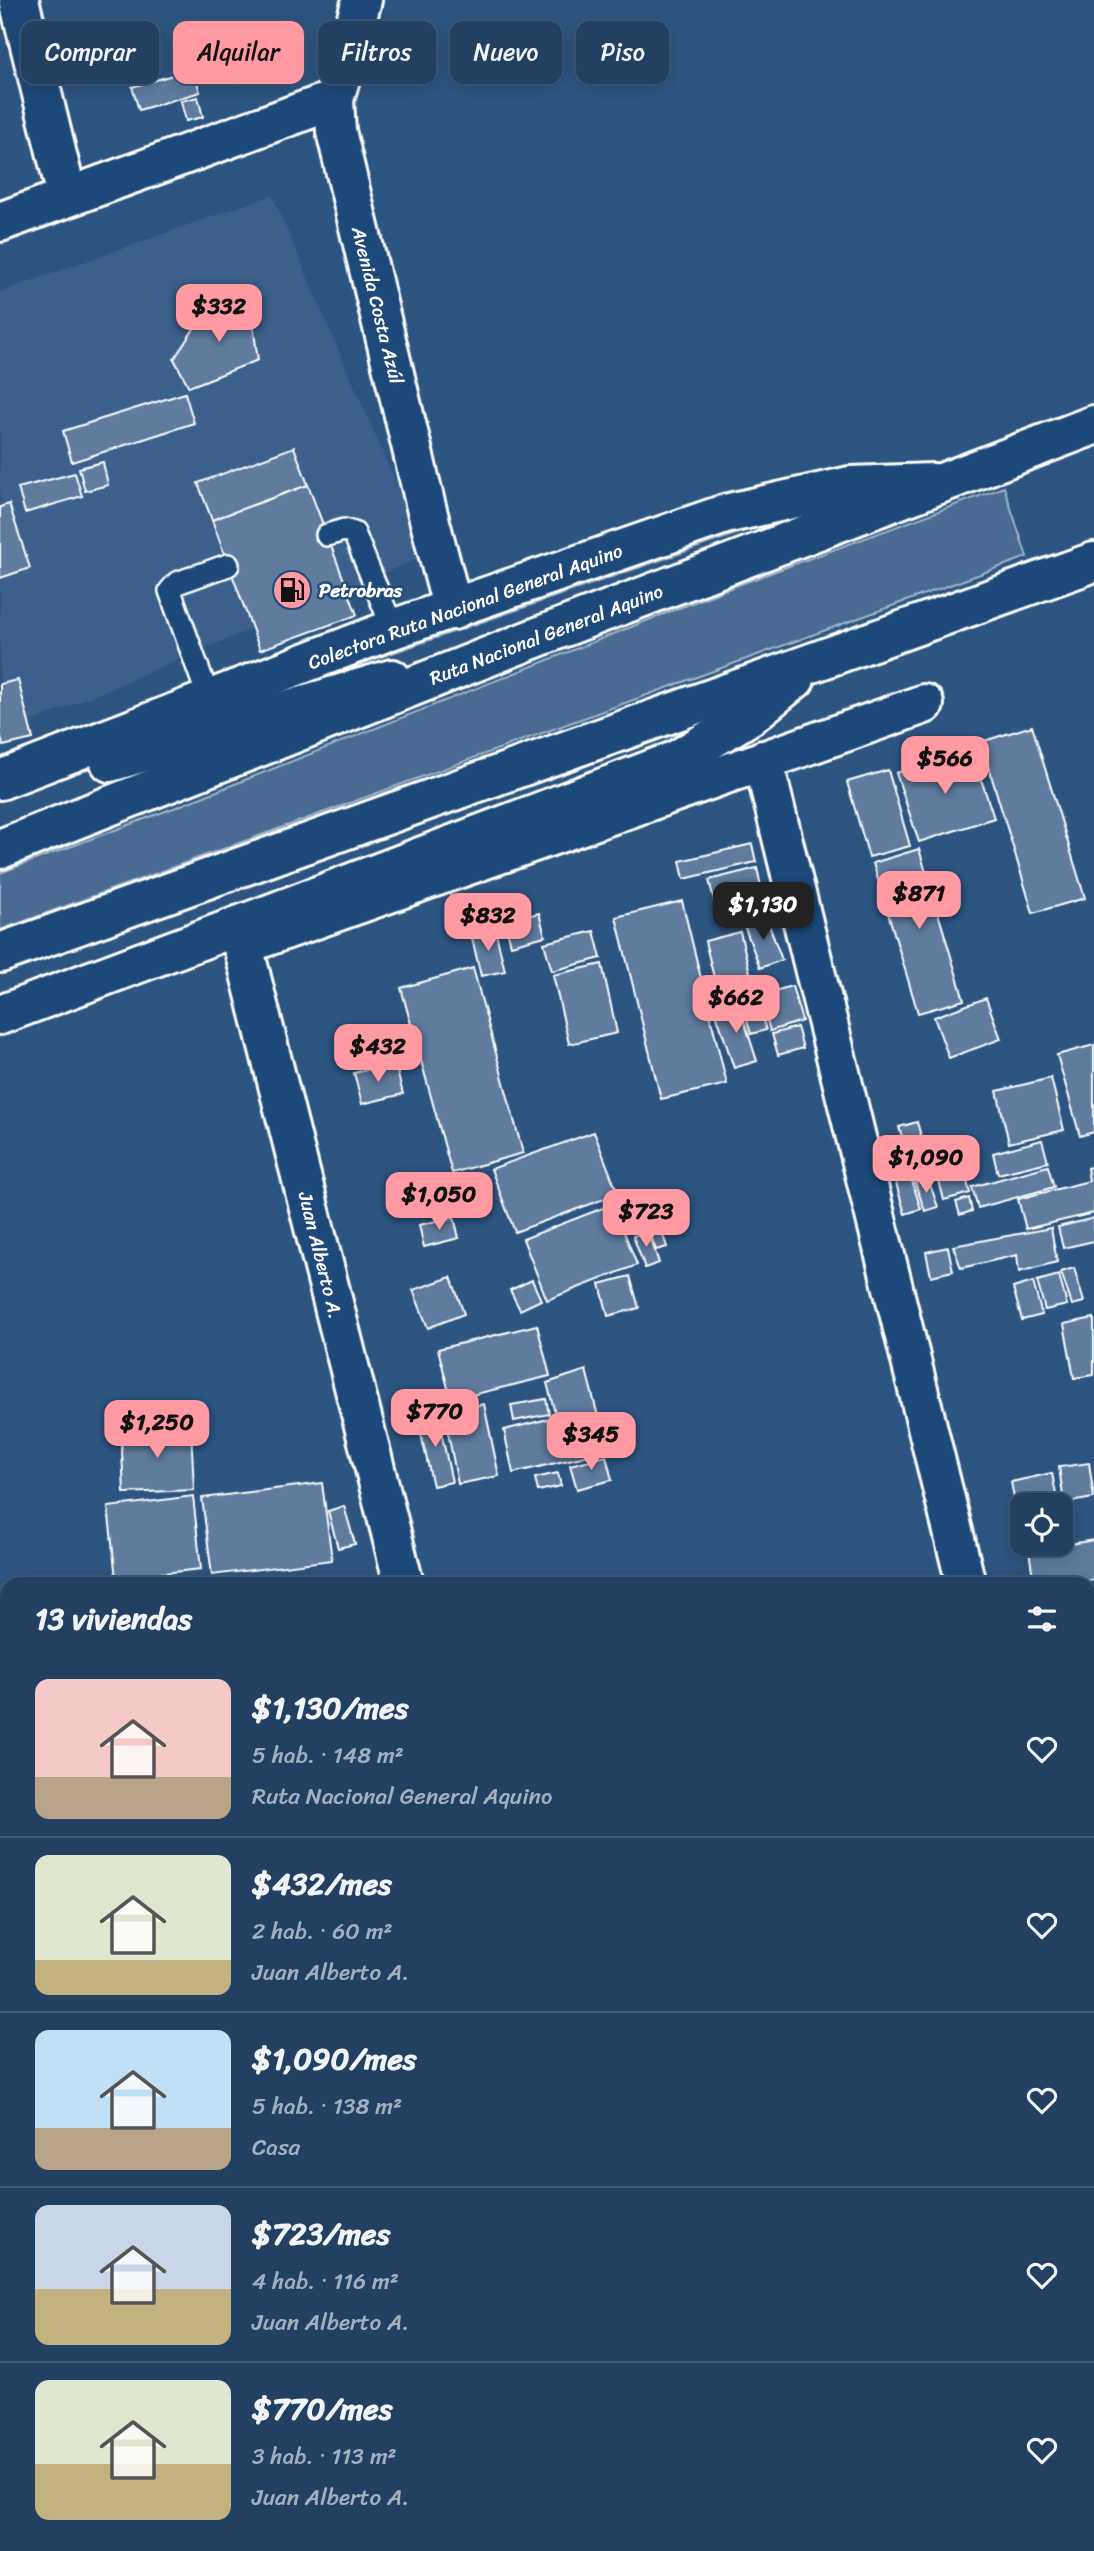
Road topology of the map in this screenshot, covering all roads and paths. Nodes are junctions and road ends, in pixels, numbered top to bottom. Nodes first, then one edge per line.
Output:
1 (19, 0) edge
2 (362, 0) edge
3 (334, 100) junction
4 (67, 196) junction
5 (0, 222) edge
6 (1094, 425) edge
7 (943, 483) junction
8 (327, 535) dead end
9 (1094, 562) edge
10 (228, 565) dead end
11 (453, 610) junction
12 (393, 629) junction
13 (548, 633) junction
14 (816, 662) junction
15 (209, 699) junction
16 (924, 704) dead end
17 (764, 760) junction
18 (0, 780) edge
19 (0, 794) edge
20 (0, 849) edge
21 (240, 935) junction
22 (0, 953) edge
23 (0, 1015) edge
24 (402, 1577) edge
25 (964, 1577) edge

1 - 4 main road
2 - 3 main road, Avenida Costa Azúl
3 - 4 main road
3 - 11 main road, Avenida Costa Azúl
4 - 5 main road
6 - 7 main road, Ruta Nacional General Aquino
7 - 11 main road, Colectora Ruta Nacional General Aquino
7 - 13 main road, Ruta Nacional General Aquino
8 - 12 lane
9 - 14 main road
10 - 15 lane
11 - 12 main road, Colectora Ruta Nacional General Aquino
12 - 15 main road, Colectora Ruta Nacional General Aquino
13 - 19 main road
13 - 20 main road, Ruta Nacional General Aquino
14 - 21 main road
14 - 22 main road
15 - 18 main road, Colectora Ruta Nacional General Aquino
16 - 17 main road
17 - 21 main road
17 - 25 main road
21 - 23 main road
21 - 24 main road, Juan Alberto A.

